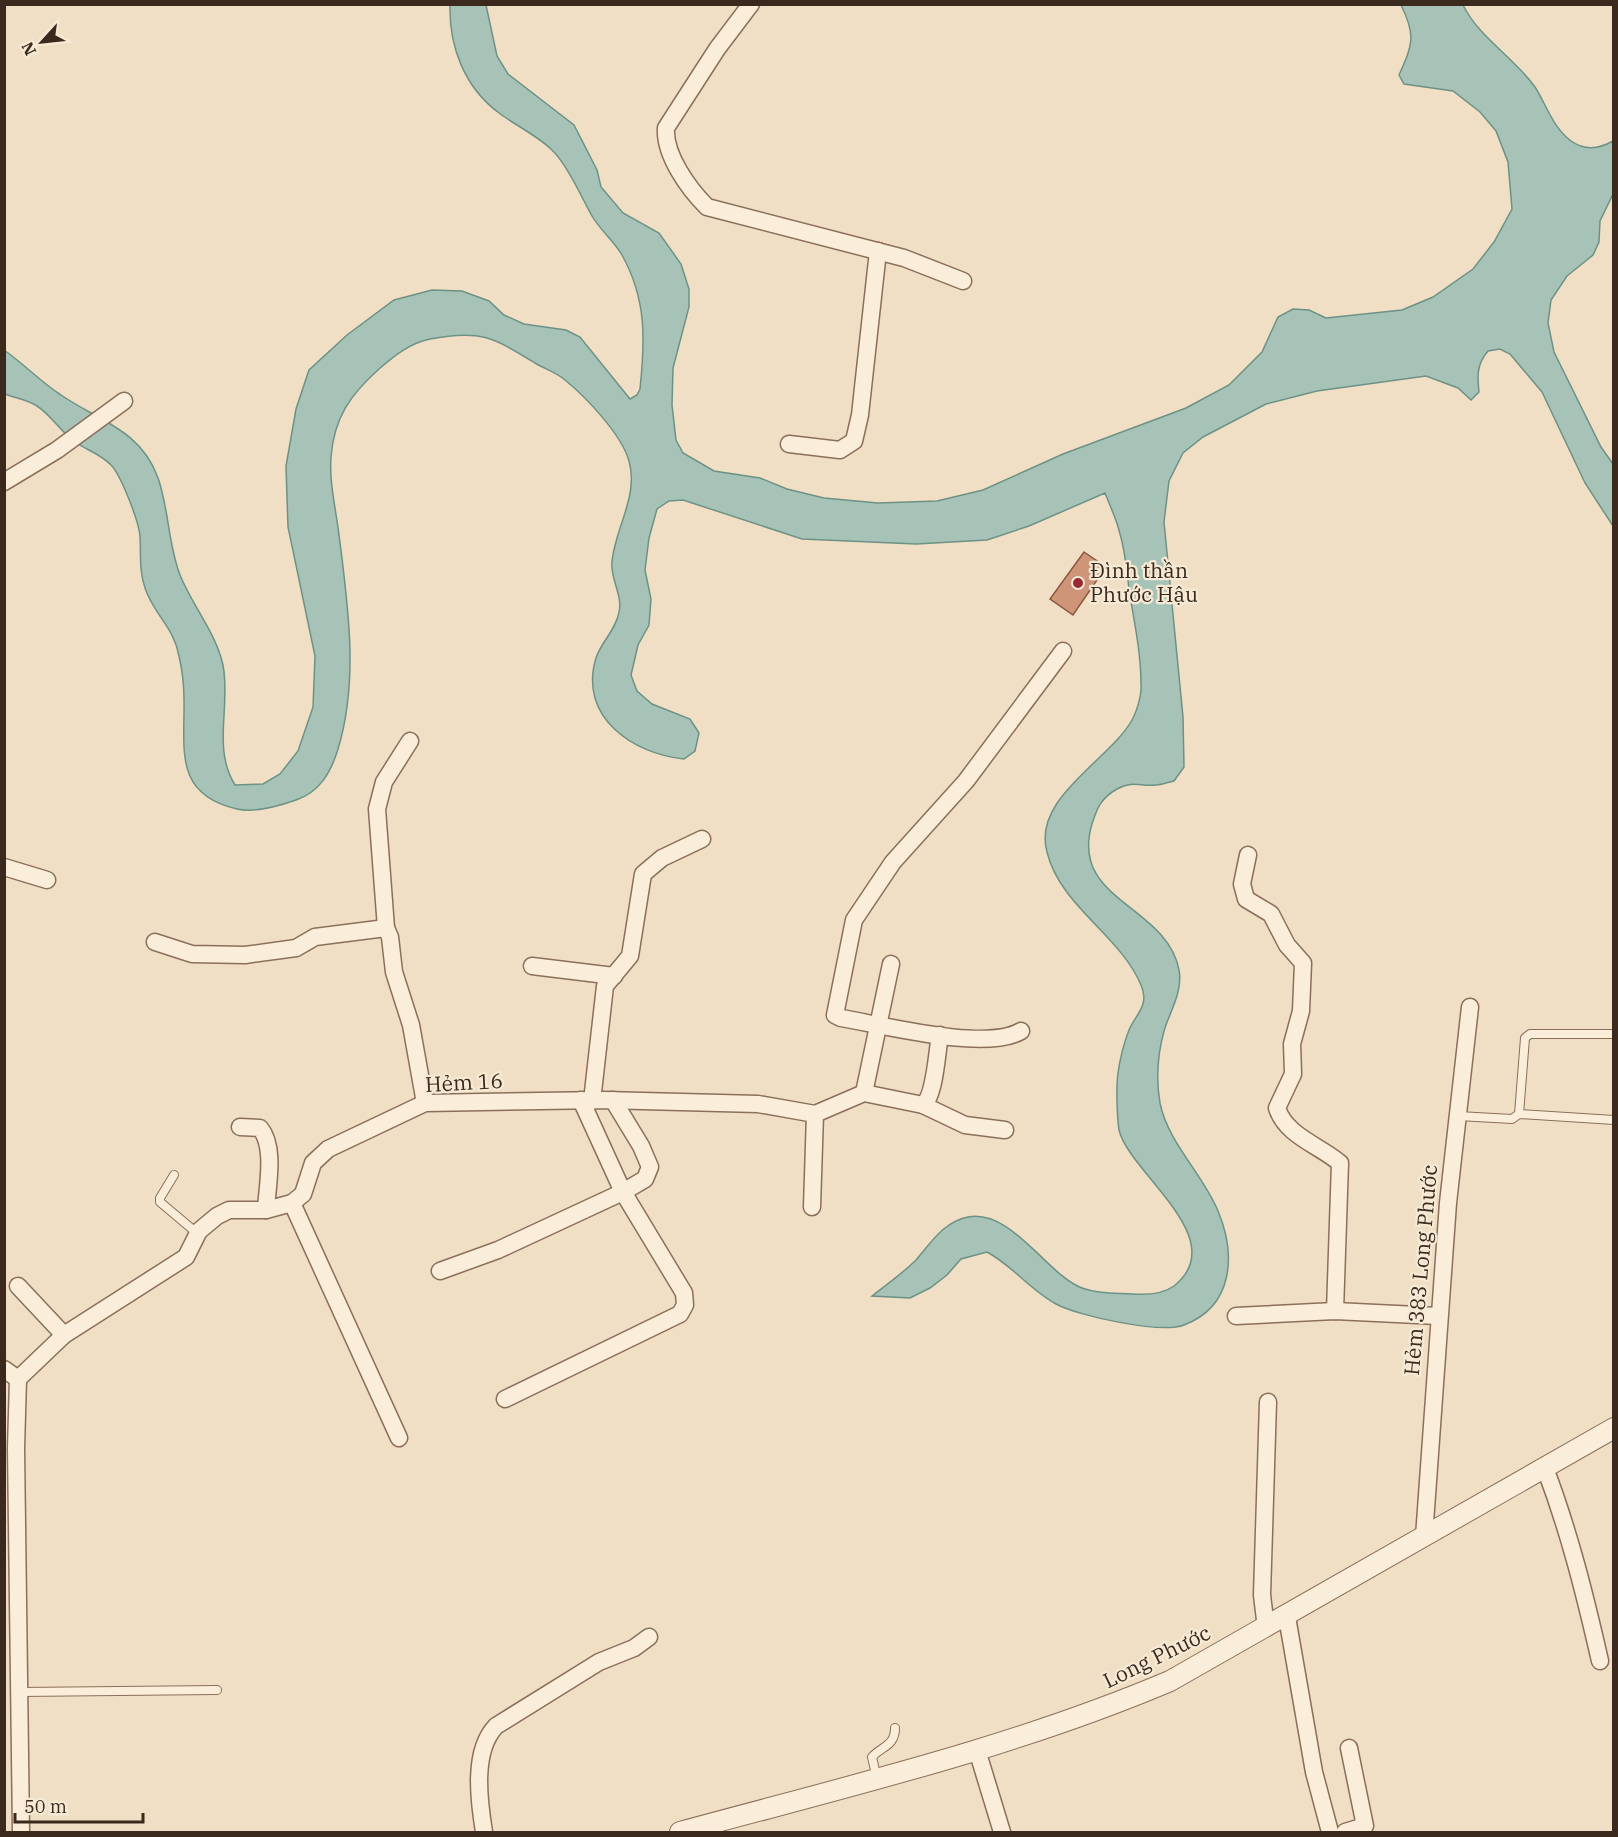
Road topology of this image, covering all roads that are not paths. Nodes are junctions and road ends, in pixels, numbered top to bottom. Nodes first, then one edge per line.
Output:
1 (751, 4) edge
2 (878, 251) junction
3 (963, 281) dead end
4 (118, 406) dead end
5 (789, 444) dead end
6 (4, 482) edge
7 (1063, 651) dead end
8 (410, 741) dead end
9 (702, 839) dead end
10 (1248, 855) dead end
11 (4, 867) edge
12 (47, 880) dead end
13 (386, 928) junction
14 (155, 942) dead end
15 (891, 964) dead end
16 (532, 966) dead end
17 (614, 976) junction
18 (1470, 1007) dead end
19 (878, 1024) junction
20 (1021, 1031) dead end
21 (1614, 1034) edge
22 (940, 1035) junction
23 (864, 1093) junction
24 (614, 1100) junction
25 (586, 1101) junction
26 (425, 1103) junction
27 (922, 1106) junction
28 (815, 1114) junction
29 (1520, 1114) junction
30 (1458, 1116) junction
31 (1614, 1120) edge
32 (240, 1126) dead end
33 (1005, 1130) dead end
34 (174, 1175) dead end
35 (623, 1192) junction
36 (292, 1203) junction
37 (812, 1207) dead end
38 (266, 1210) junction
39 (198, 1234) junction
40 (440, 1271) dead end
41 (18, 1286) dead end
42 (1335, 1311) junction
43 (1236, 1316) dead end
44 (1438, 1316) junction
45 (64, 1335) junction
46 (11, 1374) edge
47 (506, 1399) dead end
48 (1268, 1402) dead end
49 (1614, 1428) edge
50 (399, 1437) dead end
51 (1545, 1468) junction
52 (1424, 1537) junction
53 (1287, 1617) junction
54 (1266, 1628) junction
55 (649, 1637) dead end
56 (1600, 1661) dead end
57 (217, 1690) dead end
58 (20, 1692) junction
59 (895, 1728) dead end
60 (1349, 1748) dead end
61 (977, 1750) junction
62 (878, 1779) junction
63 (1365, 1829) edge
64 (682, 1832) edge
65 (21, 1833) edge
66 (484, 1833) edge
67 (1002, 1833) edge
68 (1330, 1833) edge
69 (1345, 1833) edge

1 - 2 street
2 - 3 street
2 - 5 street
4 - 6 street
7 - 19 street
8 - 13 street
9 - 17 street
10 - 42 street
11 - 12 street
13 - 14 street
13 - 26 street
15 - 19 street
16 - 17 street
17 - 25 street
18 - 30 street, Hẻm 383 Long Phước
19 - 22 street
19 - 23 street
20 - 22 street
21 - 29 lane
22 - 27 street
23 - 27 street
23 - 28 street
24 - 25 street, Hẻm 16
24 - 28 street, Hẻm 16
24 - 35 street
25 - 26 street, Hẻm 16
25 - 35 street
26 - 36 street, Hẻm 16
27 - 33 street
28 - 37 street
29 - 30 lane
29 - 31 lane
30 - 44 street, Hẻm 383 Long Phước
32 - 38 street
34 - 39 lane
35 - 40 street
35 - 47 street
36 - 38 street
36 - 50 street
38 - 39 street
39 - 45 street
41 - 45 street
42 - 43 street
42 - 44 street
44 - 52 street, Hẻm 383 Long Phước
45 - 46 street
46 - 58 street
48 - 54 street
49 - 51 street, Long Phước
51 - 52 street, Long Phước
51 - 56 street
52 - 53 street, Long Phước
53 - 54 street, Long Phước
53 - 68 street
54 - 61 street, Long Phước
55 - 66 street
57 - 58 lane
58 - 65 street
59 - 62 lane
60 - 63 street
61 - 62 street, Long Phước
61 - 67 street
62 - 64 street, Long Phước
63 - 69 street

